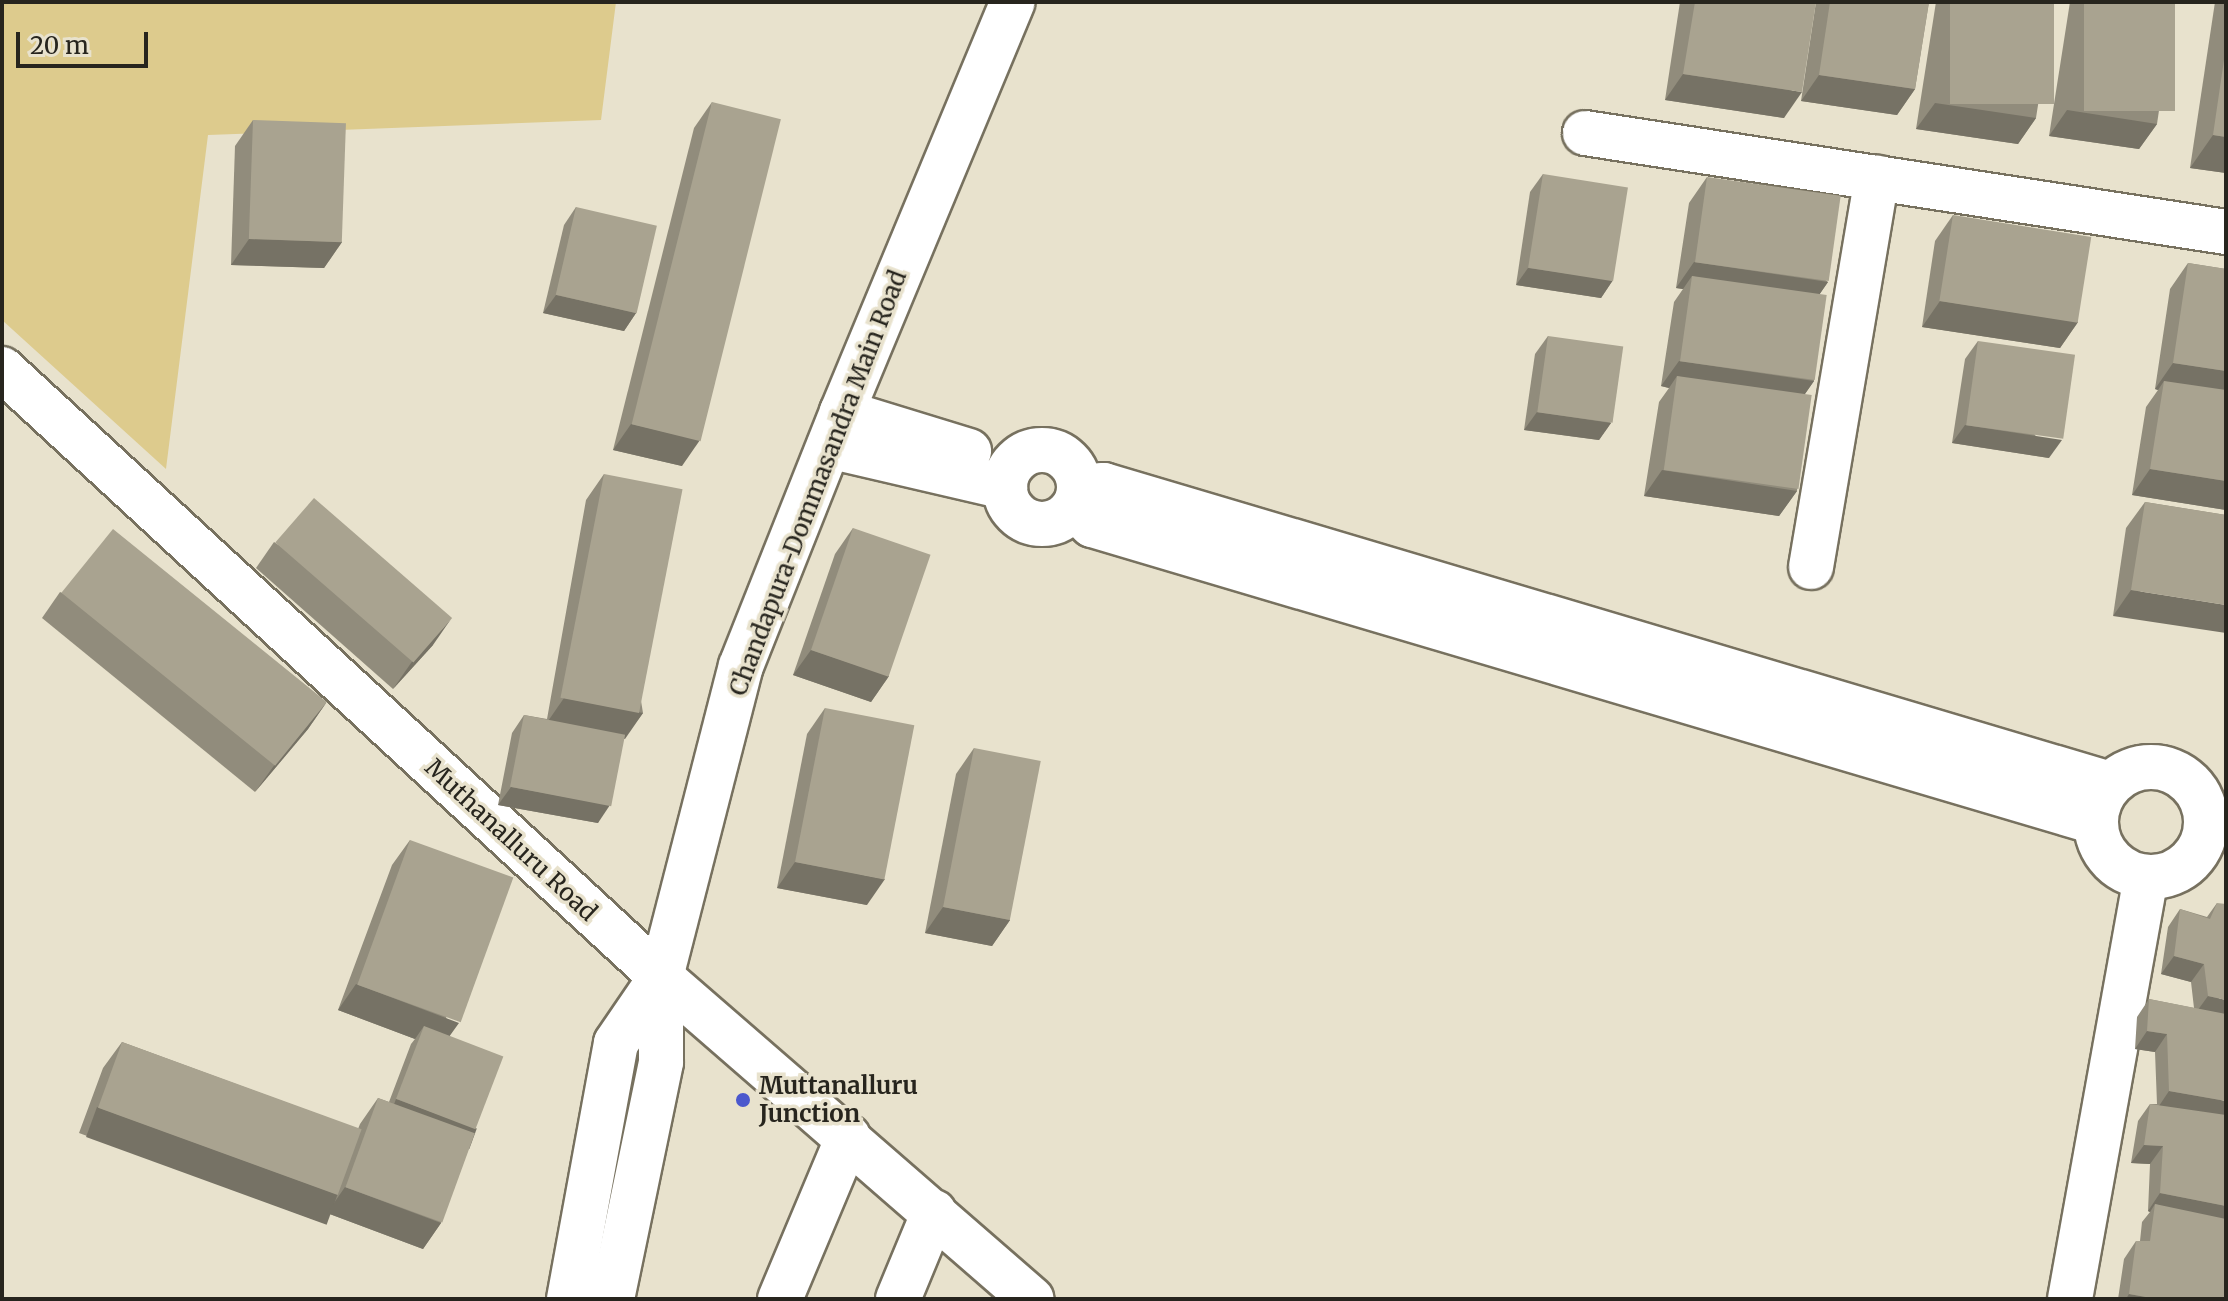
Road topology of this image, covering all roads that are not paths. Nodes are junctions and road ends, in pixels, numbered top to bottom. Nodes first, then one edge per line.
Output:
1 (1013, 2) edge
2 (1585, 133) dead end
3 (1877, 178) junction
4 (2226, 232) edge
5 (2, 369) edge
6 (835, 429) junction
7 (1008, 475) junction
8 (1077, 498) junction
9 (1811, 567) dead end
10 (2102, 803) junction
11 (2214, 845) edge
12 (2146, 878) junction
13 (661, 977) junction
14 (848, 1137) junction
15 (934, 1212) junction
16 (1030, 1298) edge
17 (569, 1299) edge
18 (612, 1299) edge
19 (780, 1299) edge
20 (898, 1299) edge
21 (2070, 1299) edge

1 - 6 street, Chandapura-Dommasandra Main Road
2 - 3 street
3 - 4 street
3 - 9 street
5 - 13 street, Muthanalluru Road
6 - 7 street
6 - 13 street, Chandapura-Dommasandra Main Road
7 - 8 street
7 - 8 street
8 - 10 street
10 - 11 street
10 - 12 street
11 - 12 street
12 - 21 street
13 - 14 street, Muthanalluru Road
13 - 17 street, Chandapura-Dommasandra Main Road
13 - 18 street, Chandapura-Dommasandra Main Road
14 - 15 street, Muthanalluru Road
14 - 19 street
15 - 16 street, Muthanalluru Road
15 - 20 street

